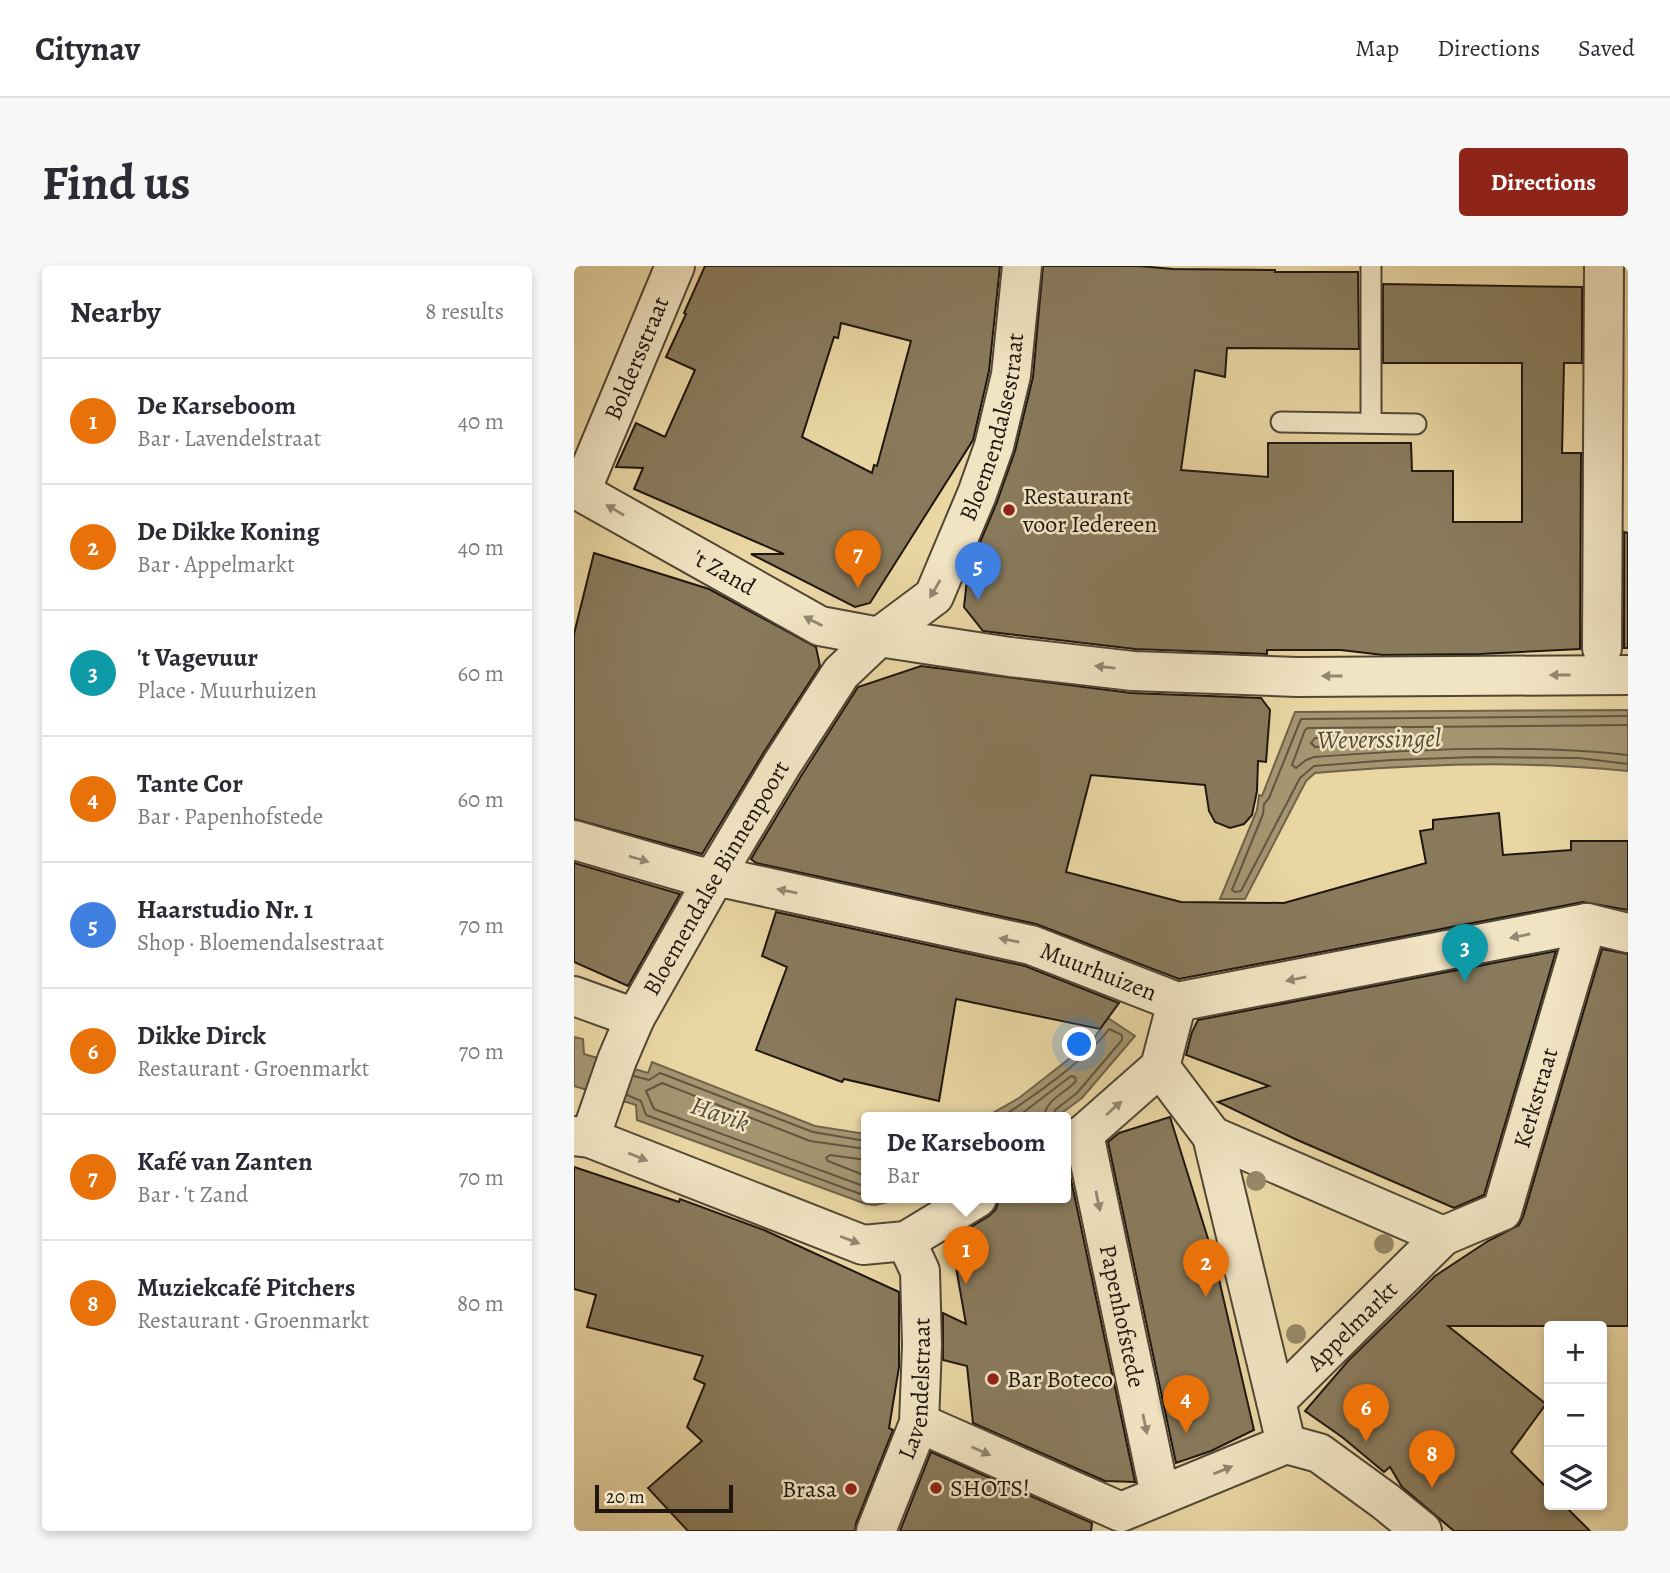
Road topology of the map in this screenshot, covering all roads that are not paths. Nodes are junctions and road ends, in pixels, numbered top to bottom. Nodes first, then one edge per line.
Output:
1 (675, 266) edge
2 (1022, 266) edge
3 (1371, 266) edge
4 (1604, 266) edge
5 (1280, 422) dead end
6 (1371, 424) junction
7 (1416, 424) dead end
8 (578, 490) edge
9 (879, 637) junction
10 (1602, 648) dead end
11 (1628, 675) edge
12 (574, 840) edge
13 (714, 877) junction
14 (1587, 923) junction
15 (1628, 933) edge
16 (574, 996) edge
17 (1177, 1002) junction
18 (635, 1018) junction
19 (1160, 1067) junction
20 (1212, 1136) junction
21 (582, 1137) edge
22 (1075, 1140) edge
23 (969, 1203) edge
24 (1443, 1236) junction
25 (905, 1241) junction
26 (1276, 1401) junction
27 (919, 1423) junction
28 (1286, 1444) junction
29 (1160, 1495) junction
30 (1118, 1522) edge
31 (876, 1531) edge
32 (1422, 1531) edge

1 - 8 street, Boldersstraat
2 -> 9 street, Bloemendalsestraat
3 - 6 lane
4 - 10 street
5 - 6 lane
6 - 7 lane
9 -> 8 street, 't Zand
11 -> 9 street
9 - 13 street, Bloemendalse Binnenpoort
12 -> 13 street, Muurhuizen
17 -> 13 street, Muurhuizen
13 - 18 street, Bloemendalse Binnenpoort
14 - 15 street, Muurhuizen
14 -> 17 street, Muurhuizen
14 - 24 street, Kerkstraat
16 - 18 street
17 - 19 street
18 - 21 street, Bloemendalse Binnenpoort
19 - 20 street, Appelmarkt
22 -> 19 street
20 - 24 street, Appelmarkt
20 - 26 street, Appelmarkt
21 -> 25 street
22 -> 29 street, Papenhofstede
23 - 25 street
24 - 26 street, Appelmarkt
25 - 27 street, Lavendelstraat
26 - 28 street
27 -> 30 street
27 - 31 street, Lavendelstraat
29 -> 28 street
28 - 32 street
29 - 30 street

